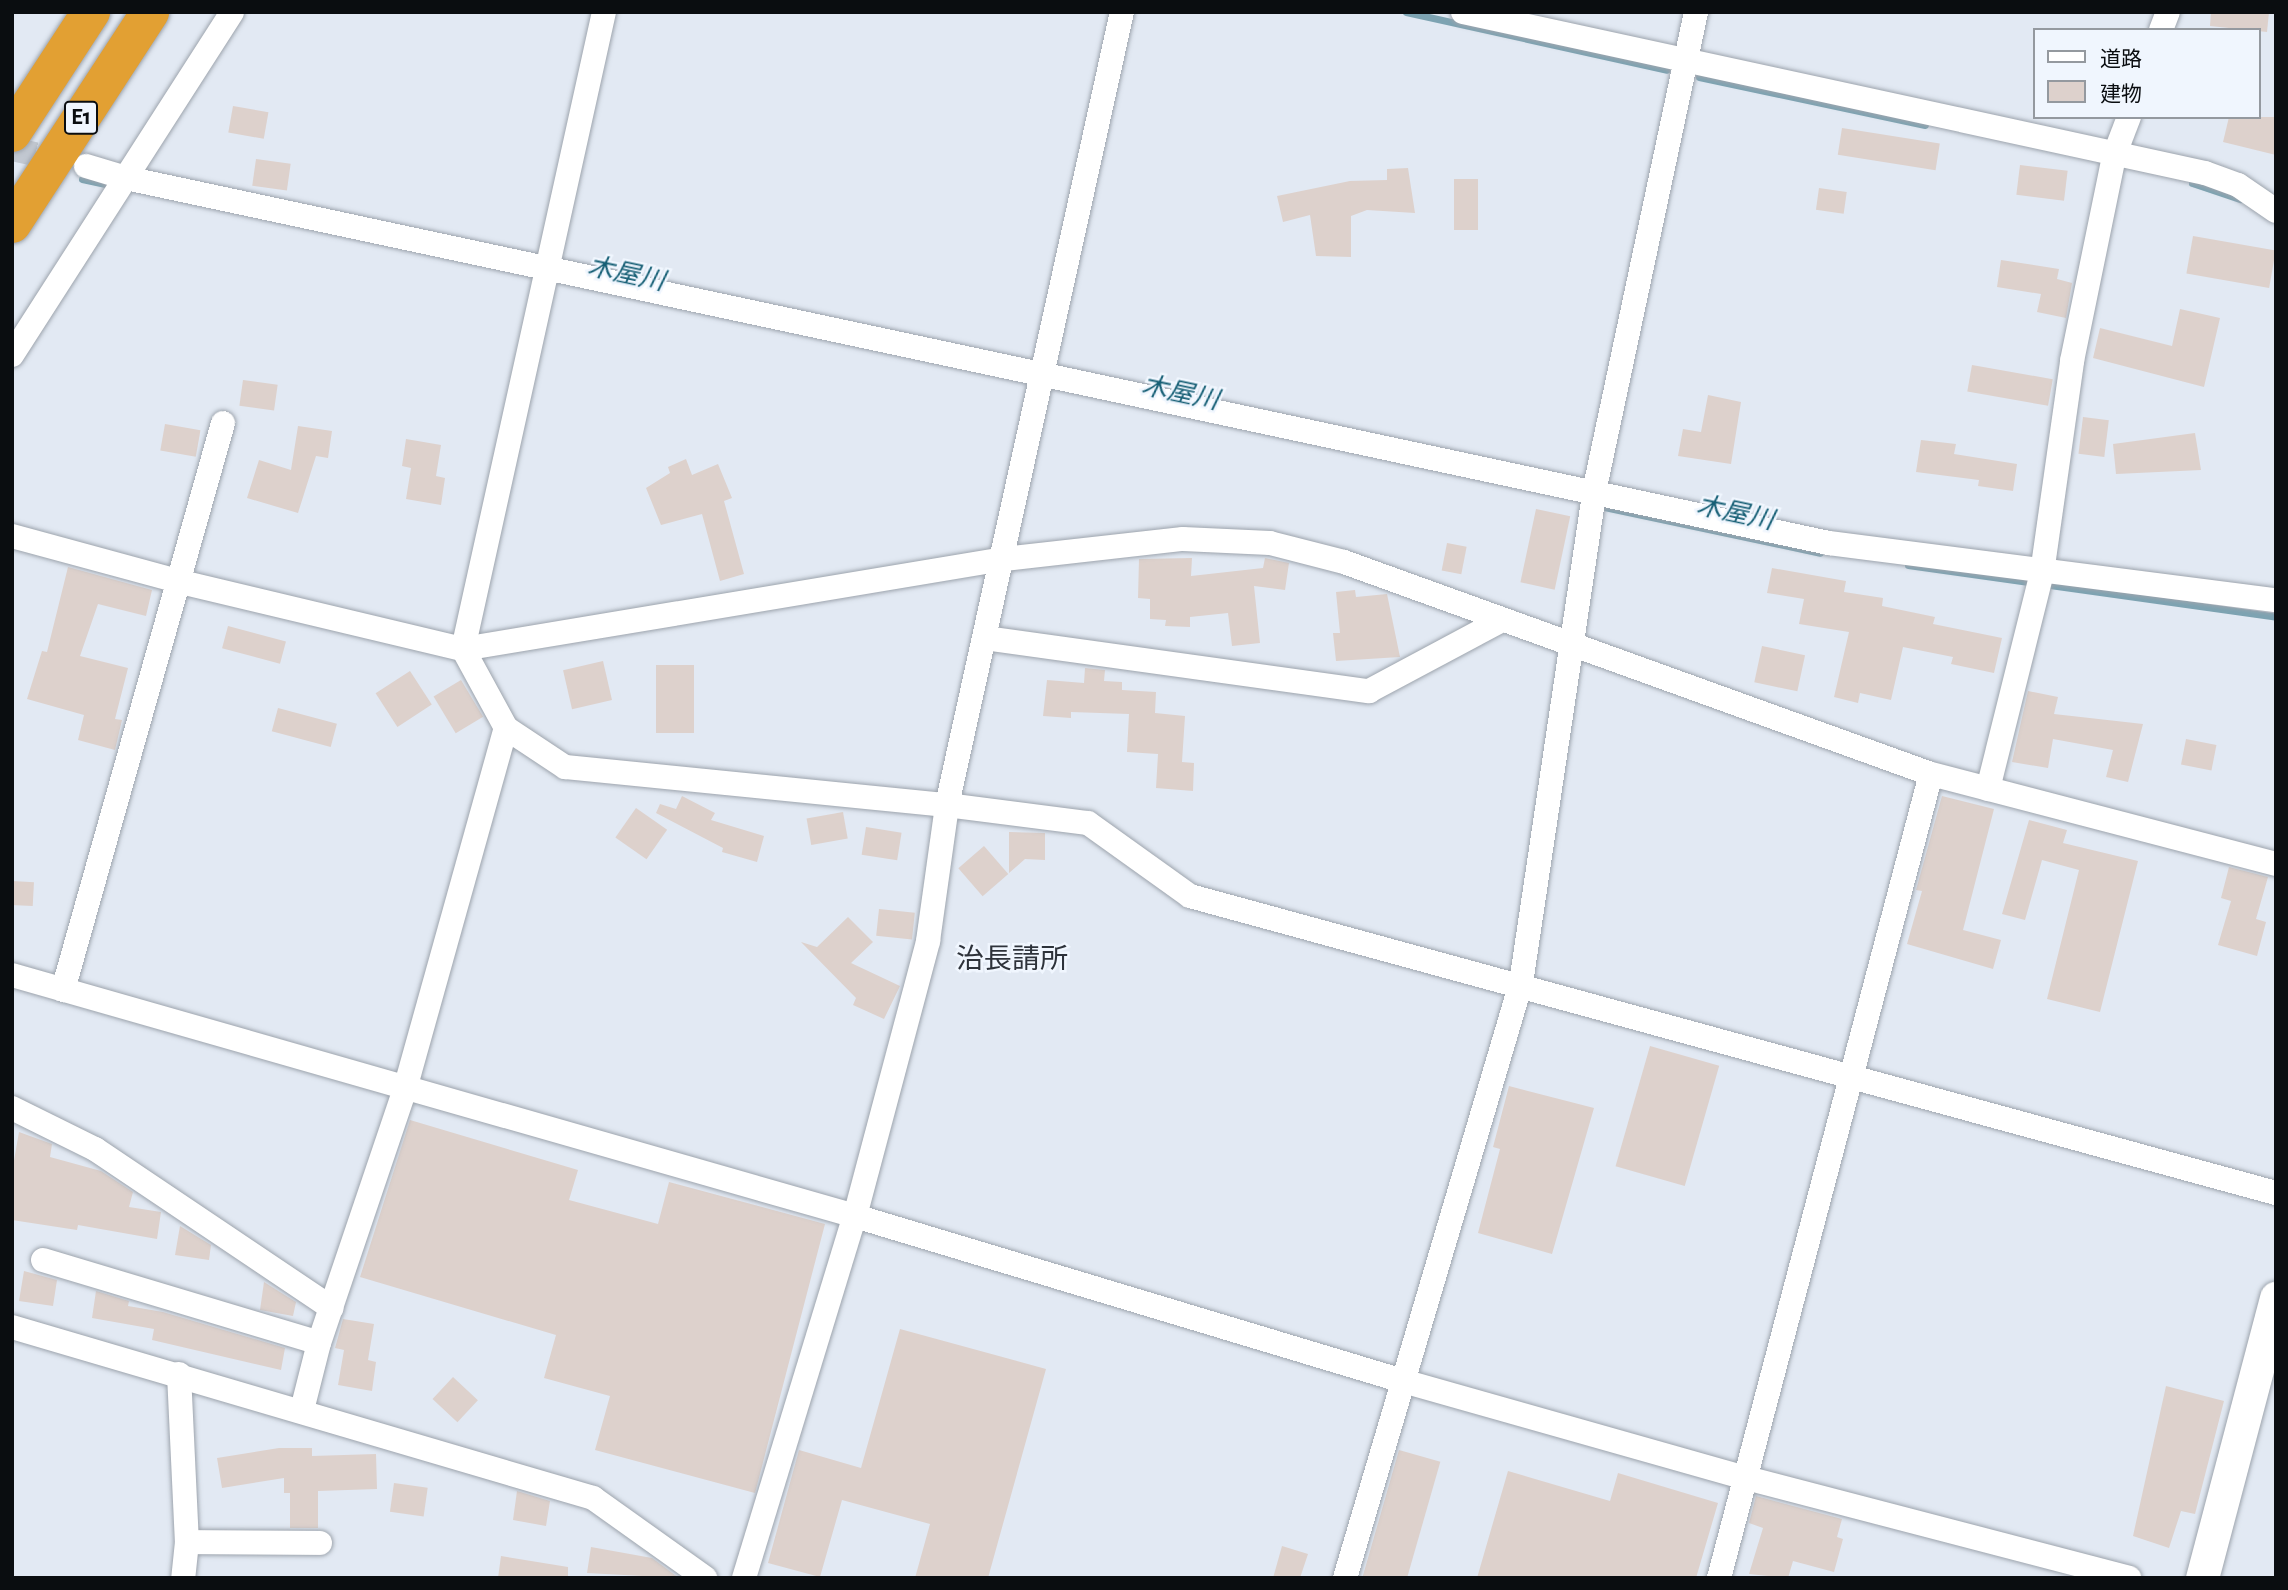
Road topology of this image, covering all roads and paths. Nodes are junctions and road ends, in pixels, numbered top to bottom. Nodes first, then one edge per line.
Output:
1 (91, 12) edge
2 (150, 12) edge
3 (232, 12) edge
4 (604, 12) edge
5 (1122, 12) edge
6 (1463, 12) edge
7 (1696, 12) edge
8 (1685, 61) junction
9 (2128, 119) edge
10 (12, 133) edge
11 (2114, 156) junction
12 (86, 166) tunnel mouth
13 (125, 179) junction
14 (2276, 211) edge
15 (12, 223) edge
16 (549, 273) junction
17 (12, 355) edge
18 (1044, 380) junction
19 (223, 423) dead end
20 (1592, 501) junction
21 (12, 536) edge
22 (1004, 559) junction
23 (2040, 581) junction
24 (181, 582) junction
25 (2276, 600) edge
26 (1502, 620) junction
27 (985, 638) junction
28 (1568, 645) junction
29 (463, 649) junction
30 (506, 728) junction
31 (1931, 774) junction
32 (1988, 789) junction
33 (947, 804) junction
34 (2276, 864) edge
35 (12, 975) edge
36 (1521, 984) junction
37 (63, 989) junction
38 (1849, 1077) junction
39 (405, 1089) junction
40 (12, 1108) edge
41 (2276, 1194) edge
42 (855, 1216) junction
43 (43, 1260) dead end
44 (2276, 1298) edge
45 (332, 1308) junction
46 (12, 1327) edge
47 (320, 1343) junction
48 (178, 1374) junction
49 (1404, 1381) junction
50 (302, 1409) junction
51 (1746, 1478) junction
52 (187, 1542) junction
53 (320, 1543) dead end
54 (183, 1578) edge
55 (705, 1578) edge
56 (744, 1578) edge
57 (1345, 1578) edge
58 (1719, 1578) edge
59 (2130, 1578) edge
60 (2202, 1578) edge

1 - 10 highway, E1
2 - 15 highway, E1
3 - 13 street
4 - 16 street
5 - 18 street
6 - 8 street
7 - 8 street
8 - 11 street
8 - 20 street
9 - 11 street
11 - 14 street
11 - 23 street
12 - 13 street
13 - 16 street
13 - 17 street
16 - 18 street
16 - 29 street
18 - 20 street
18 - 22 street
19 - 24 street
20 - 23 street
20 - 28 street
21 - 24 street
22 - 26 street
22 - 27 street
22 - 29 street
23 - 25 street
23 - 32 street
24 - 29 street
24 - 37 street
26 - 27 street
26 - 28 street
27 - 33 street
28 - 31 street
28 - 36 street
29 - 30 street
30 - 33 street
30 - 39 street
31 - 32 street
31 - 38 street
32 - 34 street
33 - 36 street
33 - 42 street
35 - 37 street
36 - 38 street
36 - 49 street
37 - 39 street
38 - 41 street
38 - 51 street
39 - 42 street
39 - 45 street
40 - 45 street
42 - 49 street
42 - 56 street
43 - 47 street
44 - 60 street
45 - 47 street
46 - 48 street
47 - 50 street
48 - 50 street
48 - 52 street
49 - 51 street
49 - 57 street
50 - 55 street
51 - 58 street
51 - 59 street
52 - 53 street
52 - 54 street

